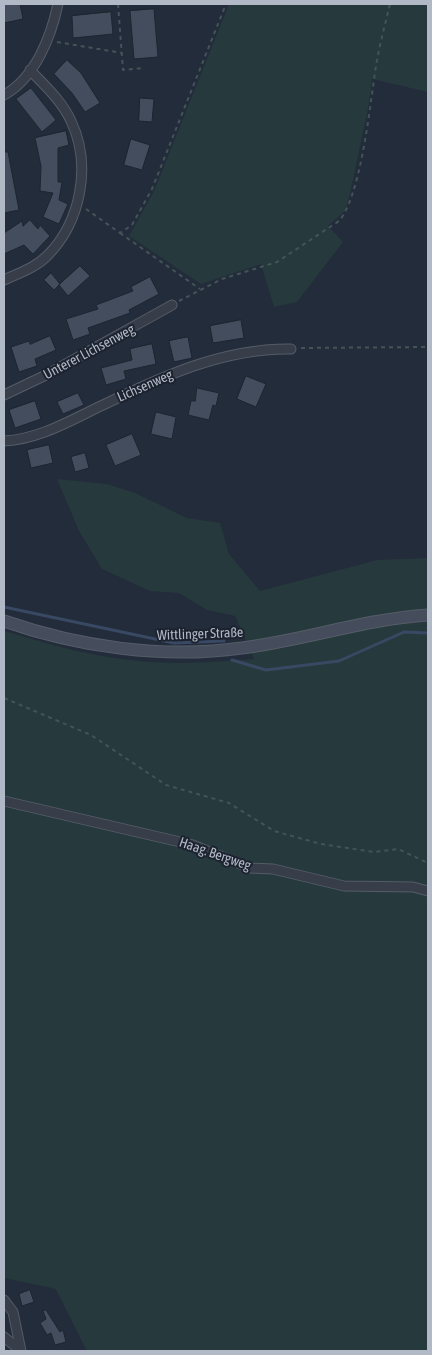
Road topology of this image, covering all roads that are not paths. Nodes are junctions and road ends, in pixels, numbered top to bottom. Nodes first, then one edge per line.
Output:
1 (58, 4) edge
2 (30, 70) junction
3 (4, 96) edge
4 (4, 280) edge
5 (172, 304) road end
6 (291, 349) road end
7 (4, 396) edge
8 (4, 441) edge
9 (428, 615) edge
10 (4, 621) edge
11 (4, 801) edge
12 (428, 890) edge
13 (4, 1300) edge
14 (4, 1337) edge
15 (21, 1351) edge

1 - 2 street
2 - 3 street
2 - 4 street
5 - 7 street, Unterer Lichsenweg
6 - 8 street, Lichsenweg
9 - 10 street, Wittlinger Straße
11 - 12 street, Haag. Bergweg
13 - 15 street
14 - 15 street

